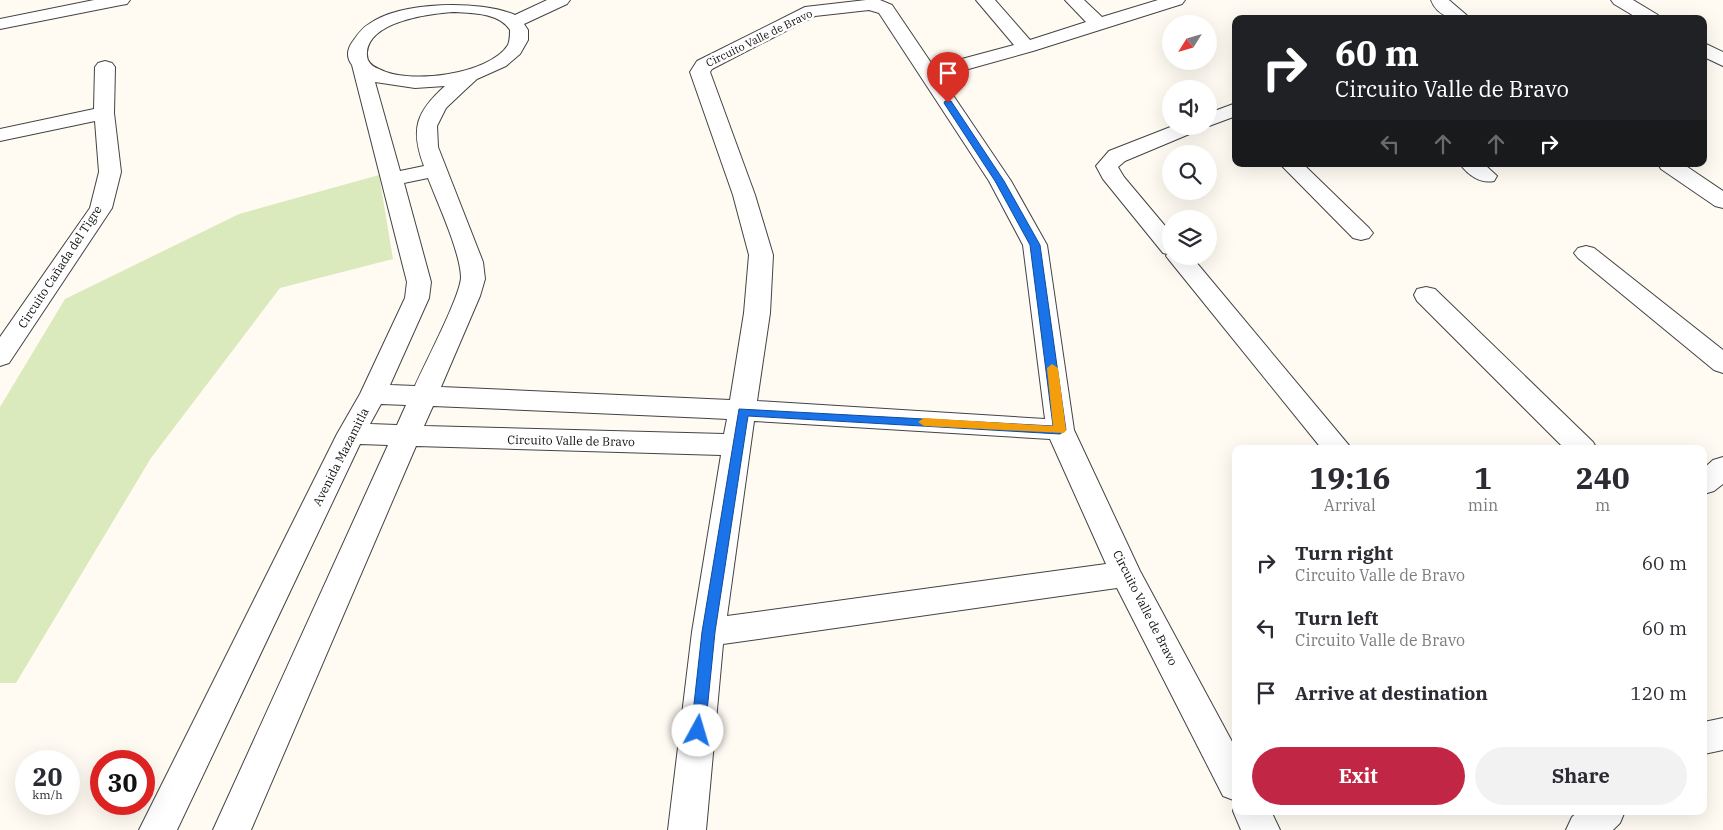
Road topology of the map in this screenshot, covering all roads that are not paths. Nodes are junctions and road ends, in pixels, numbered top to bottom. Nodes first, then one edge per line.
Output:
1 (121, 0) edge
2 (561, 0) edge
3 (985, 0) edge
4 (1074, 0) edge
5 (1176, 0) edge
6 (1440, 0) edge
7 (1620, 0) edge
8 (515, 3) dead end
9 (486, 9) junction
10 (1456, 15) edge
11 (1645, 15) edge
12 (514, 22) junction
13 (0, 24) edge
14 (1098, 24) junction
15 (1026, 48) junction
16 (1707, 51) edge
17 (1723, 60) edge
18 (965, 64) dead end
19 (361, 66) junction
20 (105, 67) dead end
21 (471, 74) junction
22 (1232, 111) edge
23 (104, 113) junction
24 (1217, 117) edge
25 (0, 135) edge
26 (1170, 135) edge
27 (1294, 167) edge
28 (1673, 167) edge
29 (437, 170) junction
30 (391, 179) junction
31 (1723, 202) edge
32 (1361, 233) dead end
33 (1162, 237) edge
34 (1586, 253) dead end
35 (1185, 265) edge
36 (1426, 295) dead end
37 (0, 357) edge
38 (1723, 364) edge
39 (373, 394) junction
40 (424, 396) junction
41 (743, 412) junction
42 (1060, 430) junction
43 (351, 434) junction
44 (406, 437) junction
45 (737, 445) junction
46 (1335, 445) edge
47 (1579, 445) edge
48 (1723, 468) edge
49 (1707, 481) edge
50 (1126, 574) junction
51 (708, 632) junction
52 (1723, 734) edge
53 (1707, 737) edge
54 (1232, 776) edge
55 (1253, 815) edge
56 (1602, 815) edge
57 (158, 830) edge
58 (232, 830) edge
59 (687, 830) edge
60 (1261, 830) edge
61 (1585, 830) edge

1 - 13 street
2 - 12 street
3 - 15 street
4 - 14 street
5 - 14 street
6 - 10 street
7 - 11 street
8 - 9 street
9 - 12 street
9 - 19 street, Avenida Mazamitla
12 - 21 street
14 - 15 street
15 - 18 street
16 - 17 street
19 - 21 street
19 - 30 street, Avenida Mazamitla
20 - 23 street, Circuito Cañada del Tigre
21 - 29 street
22 - 24 street
23 - 25 street
23 - 37 street, Circuito Cañada del Tigre
26 - 33 street
27 - 32 street
28 - 31 street
29 - 30 street
29 - 40 street
30 - 39 street, Avenida Mazamitla
34 - 38 street
35 - 46 street
36 - 47 street
39 - 40 street
39 - 43 street, Avenida Mazamitla
40 - 41 street
40 - 44 street
41 - 42 street
41 - 42 street, Circuito Valle de Bravo
41 - 45 street, Circuito Valle de Bravo
42 - 50 street, Circuito Valle de Bravo
43 - 44 street, Circuito Valle de Bravo
43 - 57 street, Avenida Mazamitla
44 - 45 street, Circuito Valle de Bravo
44 - 58 street
45 - 51 street, Circuito Valle de Bravo
48 - 49 street
50 - 51 street
50 - 54 street, Circuito Valle de Bravo
51 - 59 street, Circuito Valle de Bravo
52 - 53 street
55 - 60 street
56 - 61 street

